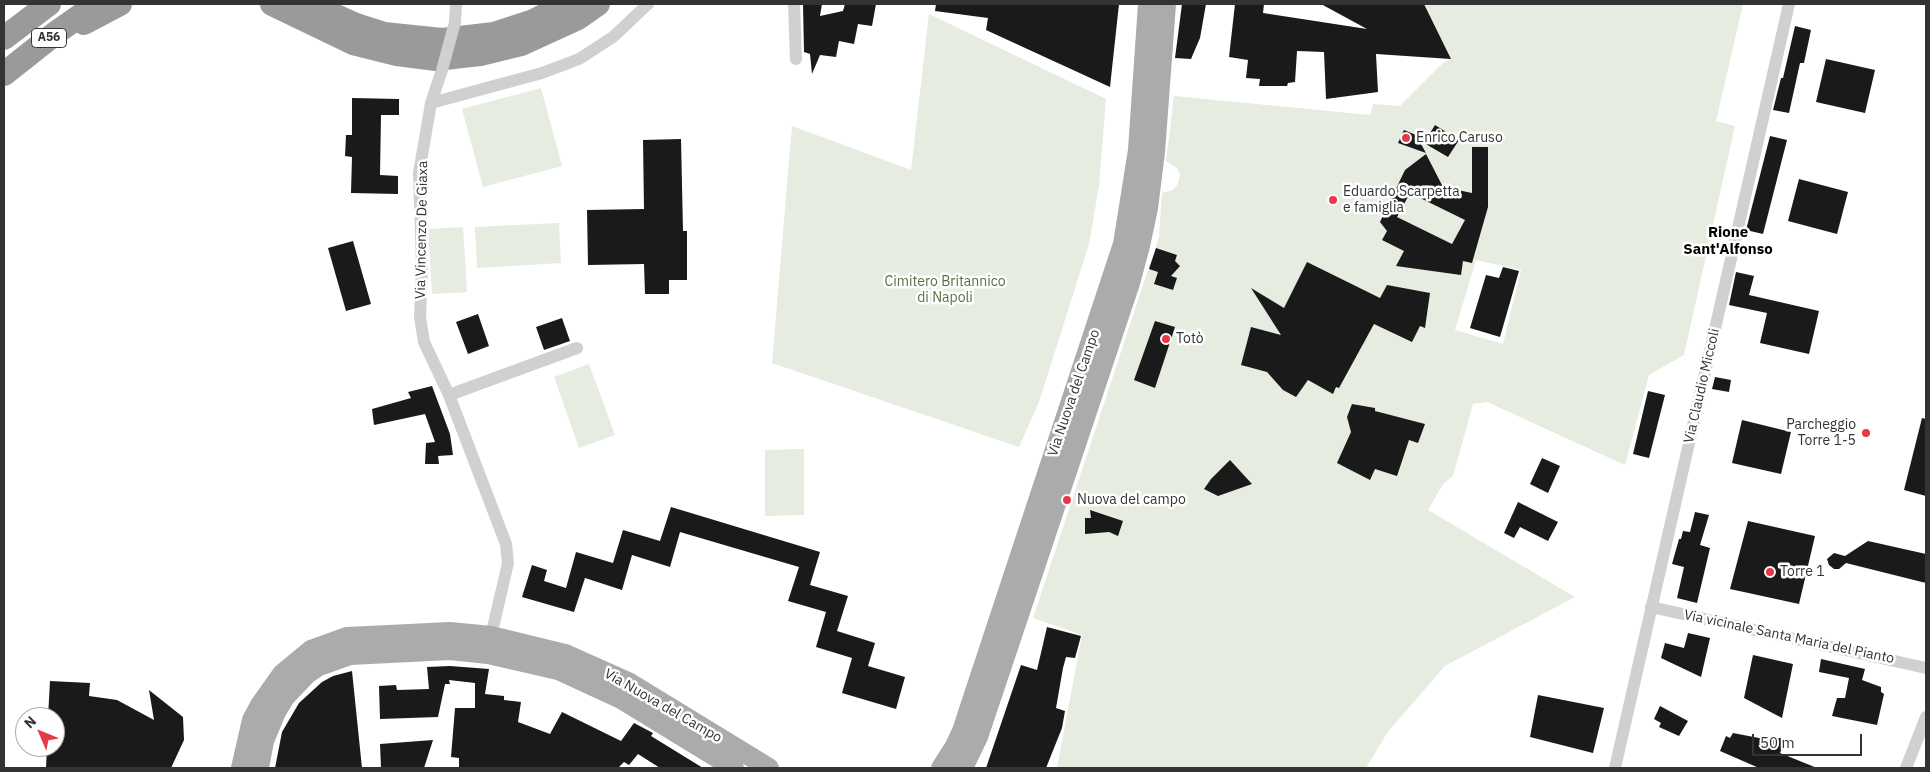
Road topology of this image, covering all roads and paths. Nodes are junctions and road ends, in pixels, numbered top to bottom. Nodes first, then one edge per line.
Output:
1 (41, 4) edge
2 (49, 4) edge
3 (97, 4) edge
4 (120, 4) edge
5 (272, 4) edge
6 (309, 4) edge
7 (456, 4) edge
8 (568, 4) edge
9 (598, 4) edge
10 (648, 4) edge
11 (794, 4) edge
12 (1148, 4) edge
13 (1166, 4) edge
14 (1789, 4) edge
15 (4, 26) edge
16 (4, 38) edge
17 (26, 55) junction
18 (796, 60) dead end
19 (4, 74) edge
20 (431, 103) junction
21 (577, 348) dead end
22 (449, 395) junction
23 (1651, 607) junction
24 (490, 645) junction
25 (1926, 668) edge
26 (1926, 717) edge
27 (242, 768) edge
28 (259, 768) edge
29 (734, 768) edge
30 (769, 768) edge
31 (941, 768) edge
32 (963, 768) edge
33 (1615, 768) edge
34 (1906, 768) edge

1 - 15 highway
2 - 16 highway, A56
3 - 17 highway, A56
4 - 17 highway
5 - 9 highway
6 - 8 highway
7 - 20 street, Via Vincenzo De Giaxa, bridge
10 - 20 street
11 - 18 street
12 - 31 main road, Via Nuova del Campo
13 - 32 main road, Via Nuova del Campo
14 - 23 street, Via Claudio Miccoli
17 - 19 highway, A56
20 - 22 street, Via Vincenzo De Giaxa
21 - 22 street
22 - 24 street, Via Vincenzo De Giaxa
23 - 25 street, Via vicinale Santa Maria del Pianto
23 - 33 street, Via Claudio Miccoli
24 - 27 main road, Via Nuova del Campo
24 - 28 main road, Via Nuova del Campo
24 - 29 main road, Via Nuova del Campo
24 - 30 main road, Via Nuova del Campo
26 - 34 street

